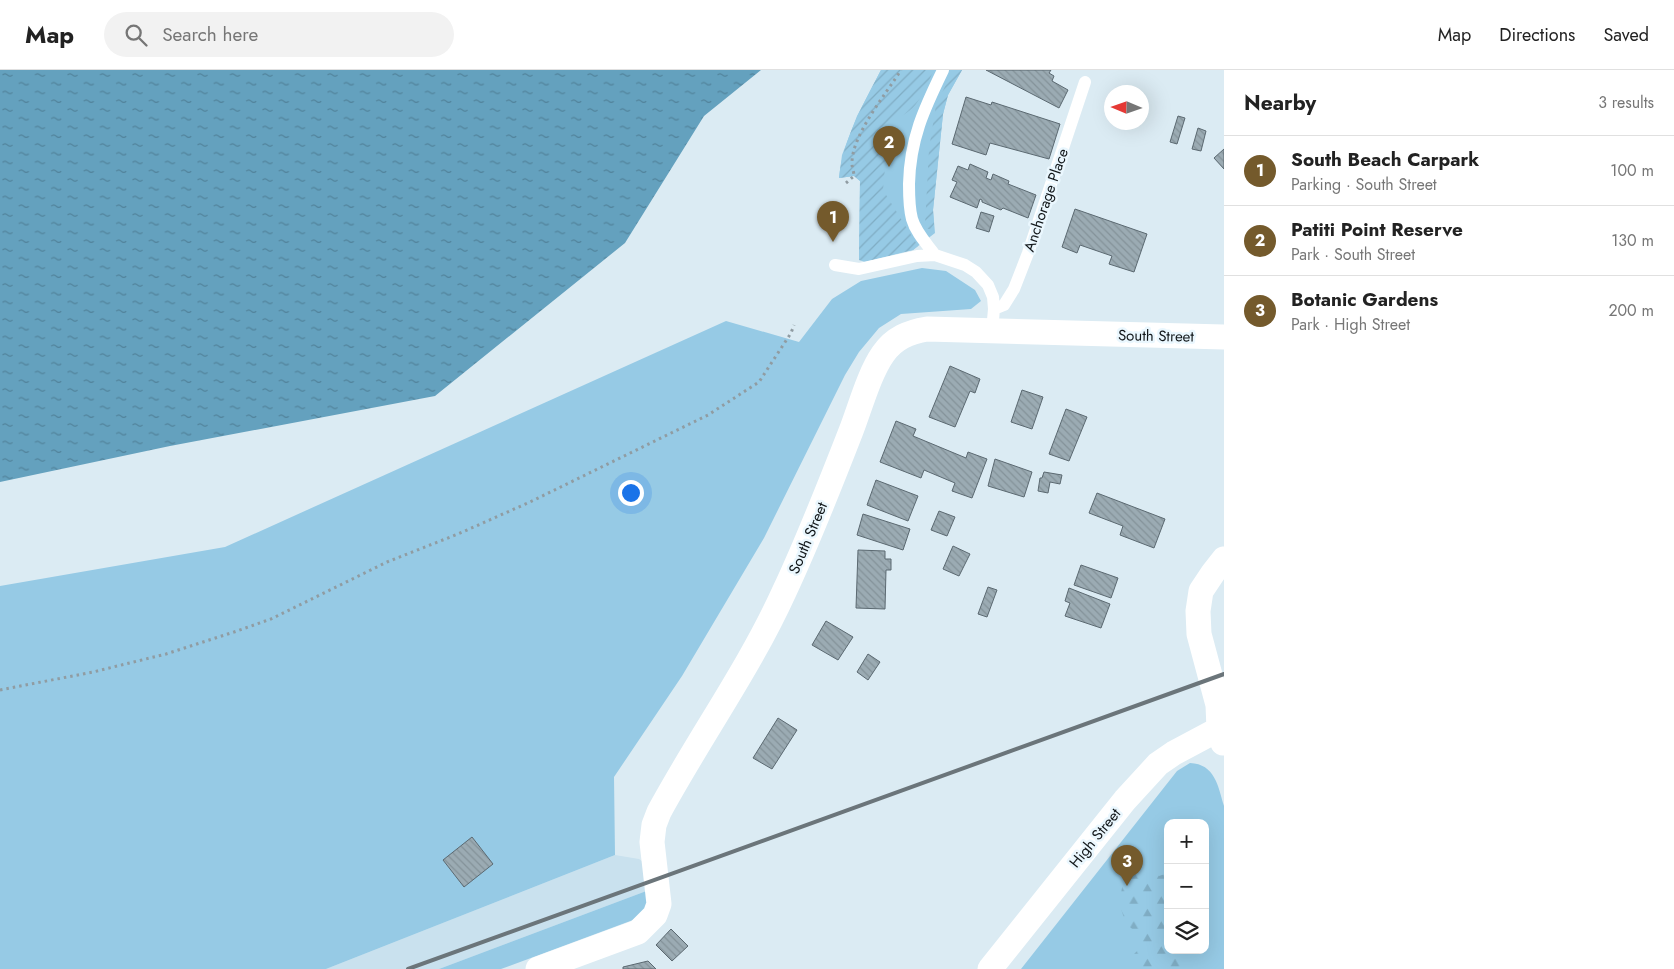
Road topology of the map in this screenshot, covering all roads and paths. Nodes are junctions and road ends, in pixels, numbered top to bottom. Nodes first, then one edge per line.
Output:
1 (901, 70) edge
2 (943, 70) edge
3 (1085, 82) dead end
4 (846, 183) dead end
5 (935, 255) junction
6 (835, 265) dead end
7 (993, 320) junction
8 (794, 325) dead end
9 (1224, 338) edge
10 (1224, 560) edge
11 (0, 690) edge
12 (1222, 733) edge
13 (538, 969) edge
14 (990, 969) edge

1 - 4 path
2 - 5 lane
3 - 7 lane, Anchorage Place
5 - 6 lane
5 - 7 lane
7 - 9 street, South Street
7 - 13 street, South Street
8 - 11 path
10 - 12 street
12 - 14 street, High Street

